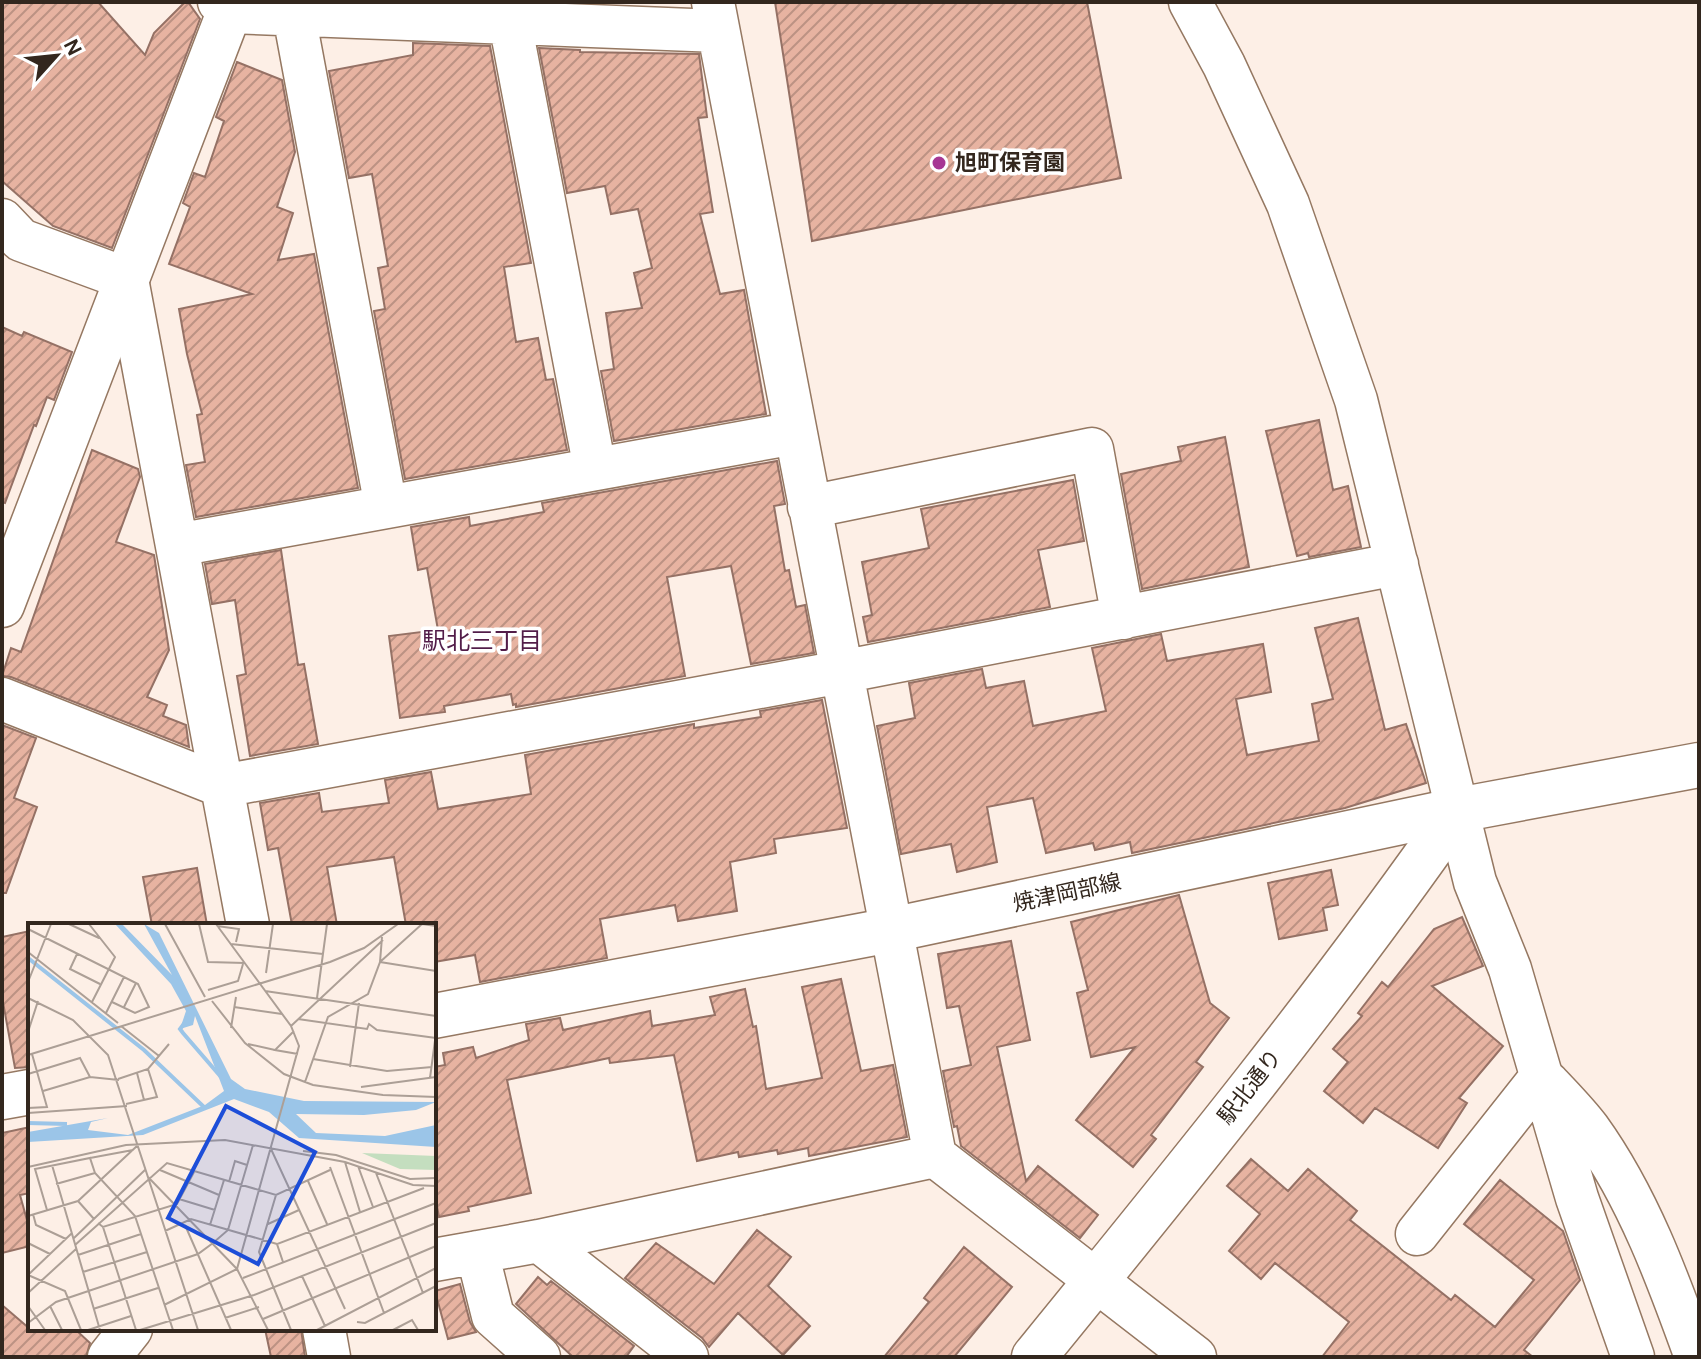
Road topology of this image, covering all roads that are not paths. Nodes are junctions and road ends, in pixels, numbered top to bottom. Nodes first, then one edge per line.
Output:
1 (1190, 2) edge
2 (227, 5) edge
3 (510, 12) edge
4 (294, 15) junction
5 (715, 16) edge
6 (8, 241) edge
7 (127, 279) junction
8 (795, 433) junction
9 (595, 469) junction
10 (386, 507) junction
11 (809, 507) junction
12 (177, 545) junction
13 (1397, 564) junction
14 (2, 605) edge
15 (1123, 618) junction
16 (841, 672) junction
17 (2, 699) edge
18 (1699, 765) edge
19 (222, 786) junction
20 (1458, 810) junction
21 (248, 923) edge
22 (891, 930) junction
23 (436, 1016) edge
24 (1542, 1076) junction
25 (28, 1092) edge
26 (2, 1097) edge
27 (935, 1156) junction
28 (1417, 1234) dead end
29 (539, 1241) junction
30 (477, 1252) junction
31 (436, 1260) edge
32 (1097, 1280) junction
33 (129, 1331) edge
34 (324, 1331) edge
35 (109, 1357) edge
36 (329, 1357) edge
37 (539, 1357) edge
38 (687, 1357) edge
39 (1034, 1357) edge
40 (1195, 1357) edge
41 (1633, 1357) edge
42 (1696, 1357) edge

1 - 13 street
2 - 4 street
2 - 7 street
3 - 4 street
3 - 5 street
3 - 9 street
4 - 10 street
5 - 8 street
6 - 7 street
7 - 12 street
7 - 14 street
8 - 9 street
8 - 11 street
9 - 10 street
10 - 12 street
11 - 15 street
11 - 16 street
12 - 19 street
13 - 15 street
13 - 20 street
15 - 16 street
16 - 19 street
16 - 22 street
17 - 19 street
18 - 20 street, 焼津岡部線
19 - 21 street
20 - 22 street, 焼津岡部線
20 - 24 street
20 - 32 street, 駅北通り
22 - 23 street, 焼津岡部線
22 - 27 street
24 - 28 street
24 - 41 street
24 - 42 street
25 - 26 street
27 - 29 street
27 - 32 street
29 - 30 street
29 - 38 street
30 - 31 street
30 - 37 street
32 - 39 street, 駅北通り
32 - 40 street
33 - 35 street
34 - 36 street

